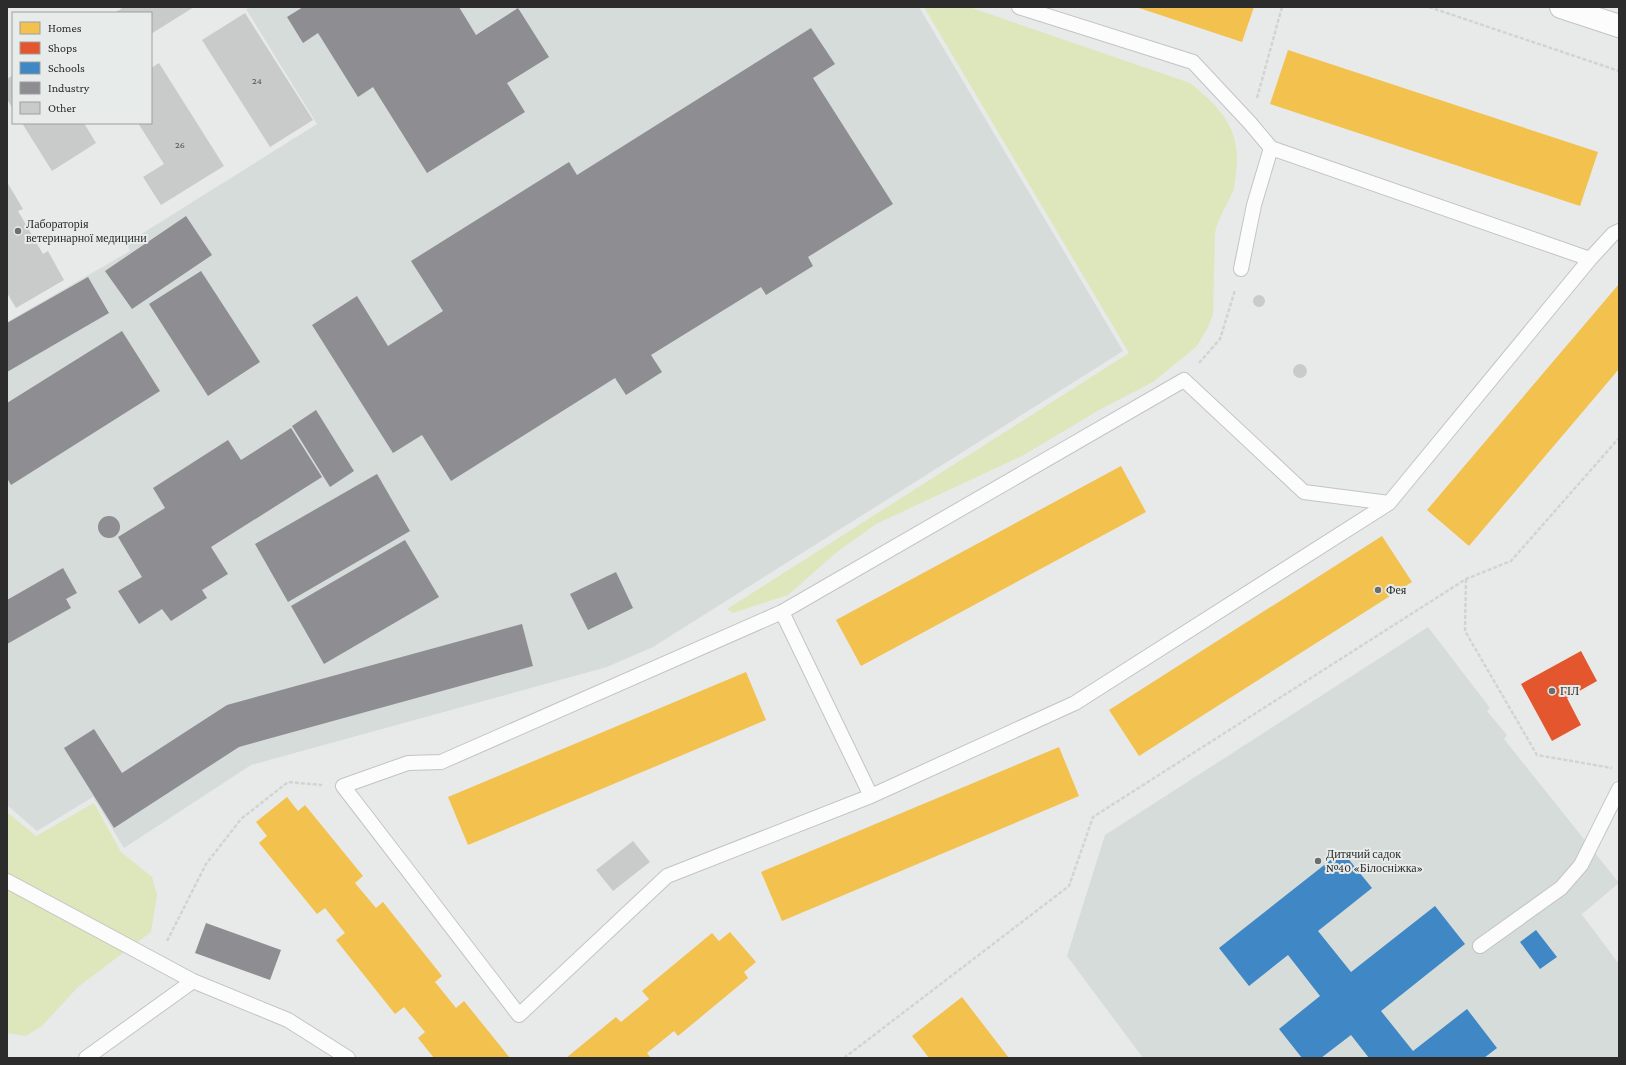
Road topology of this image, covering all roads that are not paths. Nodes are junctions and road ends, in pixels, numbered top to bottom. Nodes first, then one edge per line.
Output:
1 (1019, 7) edge
2 (1561, 7) edge
3 (1619, 26) edge
4 (1270, 148) junction
5 (1619, 231) edge
6 (1590, 259) junction
7 (1242, 269) road end
8 (1389, 503) junction
9 (782, 612) junction
10 (1619, 789) edge
11 (871, 796) junction
12 (7, 881) edge
13 (1480, 946) dead end
14 (193, 981) junction
15 (86, 1058) edge
16 (348, 1058) edge

1 - 4 lane
2 - 3 street
4 - 6 lane
4 - 7 lane
5 - 6 lane
6 - 8 lane
8 - 9 lane
8 - 11 lane
9 - 11 lane
9 - 11 lane
10 - 13 lane
12 - 14 lane
14 - 15 lane
14 - 16 lane

